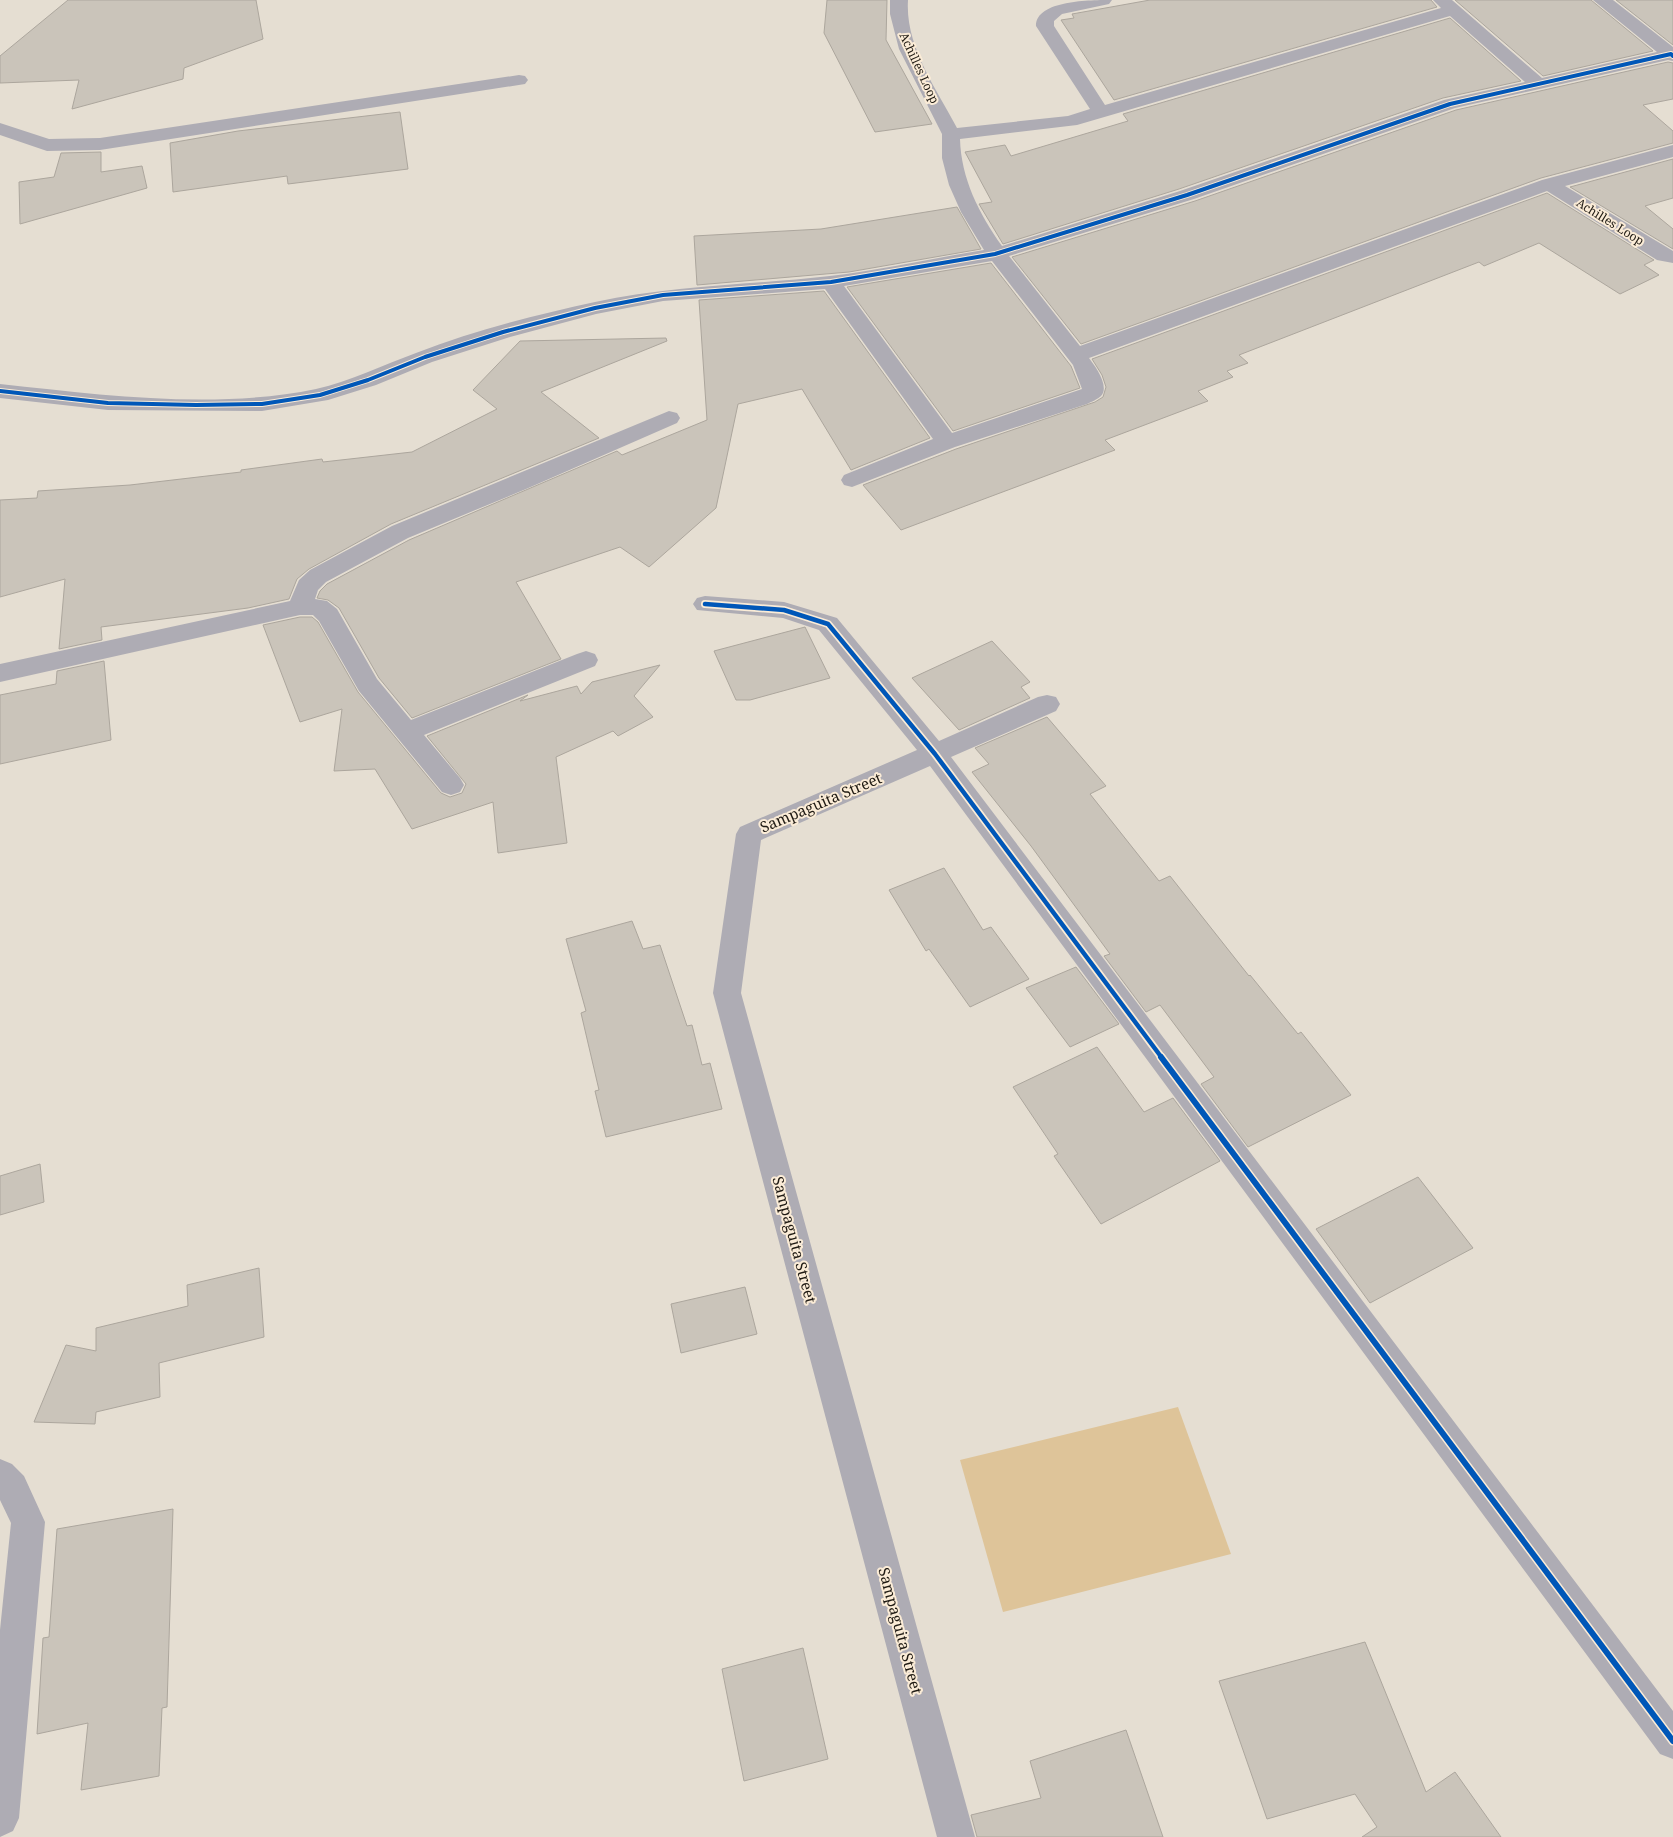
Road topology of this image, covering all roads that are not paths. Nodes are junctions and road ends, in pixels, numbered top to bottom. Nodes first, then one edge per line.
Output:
1 (899, 0) edge
2 (1103, 0) edge
3 (1602, 0) edge
4 (1448, 5) edge
5 (1672, 55) edge
6 (519, 80) dead end
7 (1537, 83) junction
8 (1101, 112) junction
9 (0, 129) edge
10 (951, 134) junction
11 (1673, 152) edge
12 (1549, 184) junction
13 (996, 254) junction
14 (1673, 257) edge
15 (832, 282) junction
16 (1076, 355) junction
17 (0, 391) edge
18 (670, 418) dead end
19 (946, 442) junction
20 (852, 480) dead end
21 (705, 604) dead end
22 (300, 607) junction
23 (586, 660) dead end
24 (0, 673) edge
25 (1048, 704) dead end
26 (406, 732) junction
27 (935, 754) junction
28 (451, 785) dead end
29 (0, 1476) edge
30 (1673, 1741) edge
31 (0, 1818) edge
32 (956, 1837) edge

1 - 10 street, Achilles Loop
2 - 8 street
3 - 5 street
4 - 7 street
4 - 8 street
5 - 7 street
6 - 9 street
7 - 13 street
8 - 10 street
10 - 13 street
11 - 12 street
12 - 14 street, Achilles Loop
12 - 16 street
13 - 15 street
13 - 16 street
15 - 17 street
15 - 19 street
16 - 19 street
18 - 22 street
19 - 20 street
21 - 27 street
22 - 24 street
22 - 26 street
23 - 26 street
25 - 27 street
26 - 28 street
27 - 30 street
27 - 32 street, Sampaguita Street
29 - 31 street

